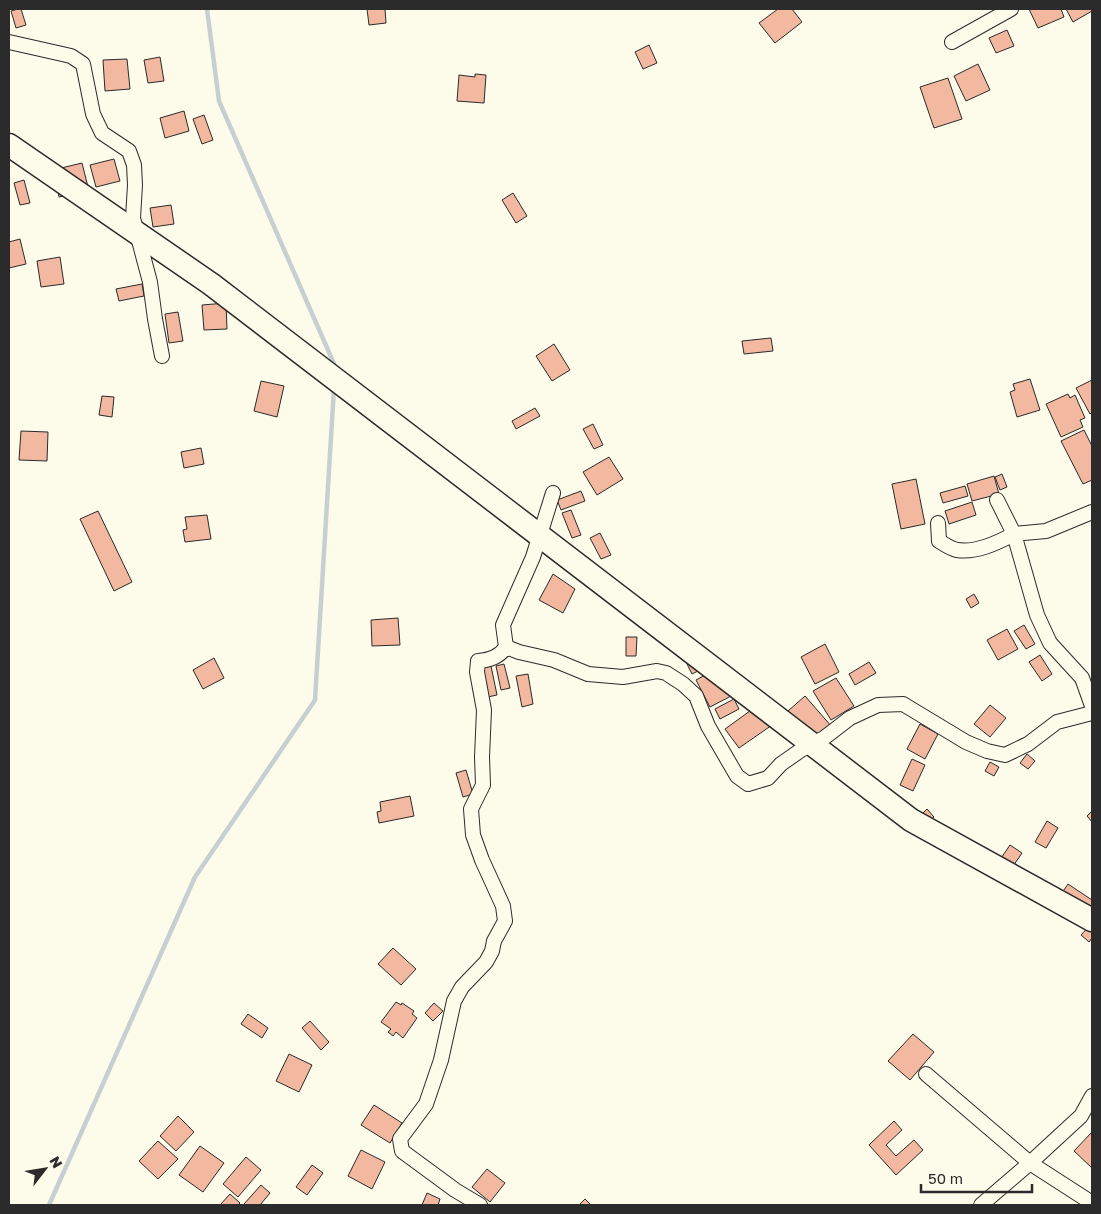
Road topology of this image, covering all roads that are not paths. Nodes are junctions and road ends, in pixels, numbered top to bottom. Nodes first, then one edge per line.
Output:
1 (1010, 9) edge
2 (9, 42) edge
3 (952, 42) dead end
4 (9, 145) edge
5 (162, 356) dead end
6 (553, 493) dead end
7 (997, 500) dead end
8 (1092, 512) edge
9 (938, 524) dead end
10 (1014, 534) junction
11 (506, 647) junction
12 (1092, 706) edge
13 (1092, 713) edge
14 (1092, 920) edge
15 (926, 1074) dead end
16 (1092, 1096) edge
17 (1030, 1164) junction
18 (1092, 1203) edge
19 (480, 1205) edge
20 (981, 1205) edge

1 - 3 street
2 - 5 street
4 - 14 highway
6 - 11 street
7 - 10 street
8 - 10 street
9 - 10 street
10 - 12 street
11 - 13 street
11 - 19 street
15 - 17 street
16 - 17 street
17 - 18 street
17 - 20 street

